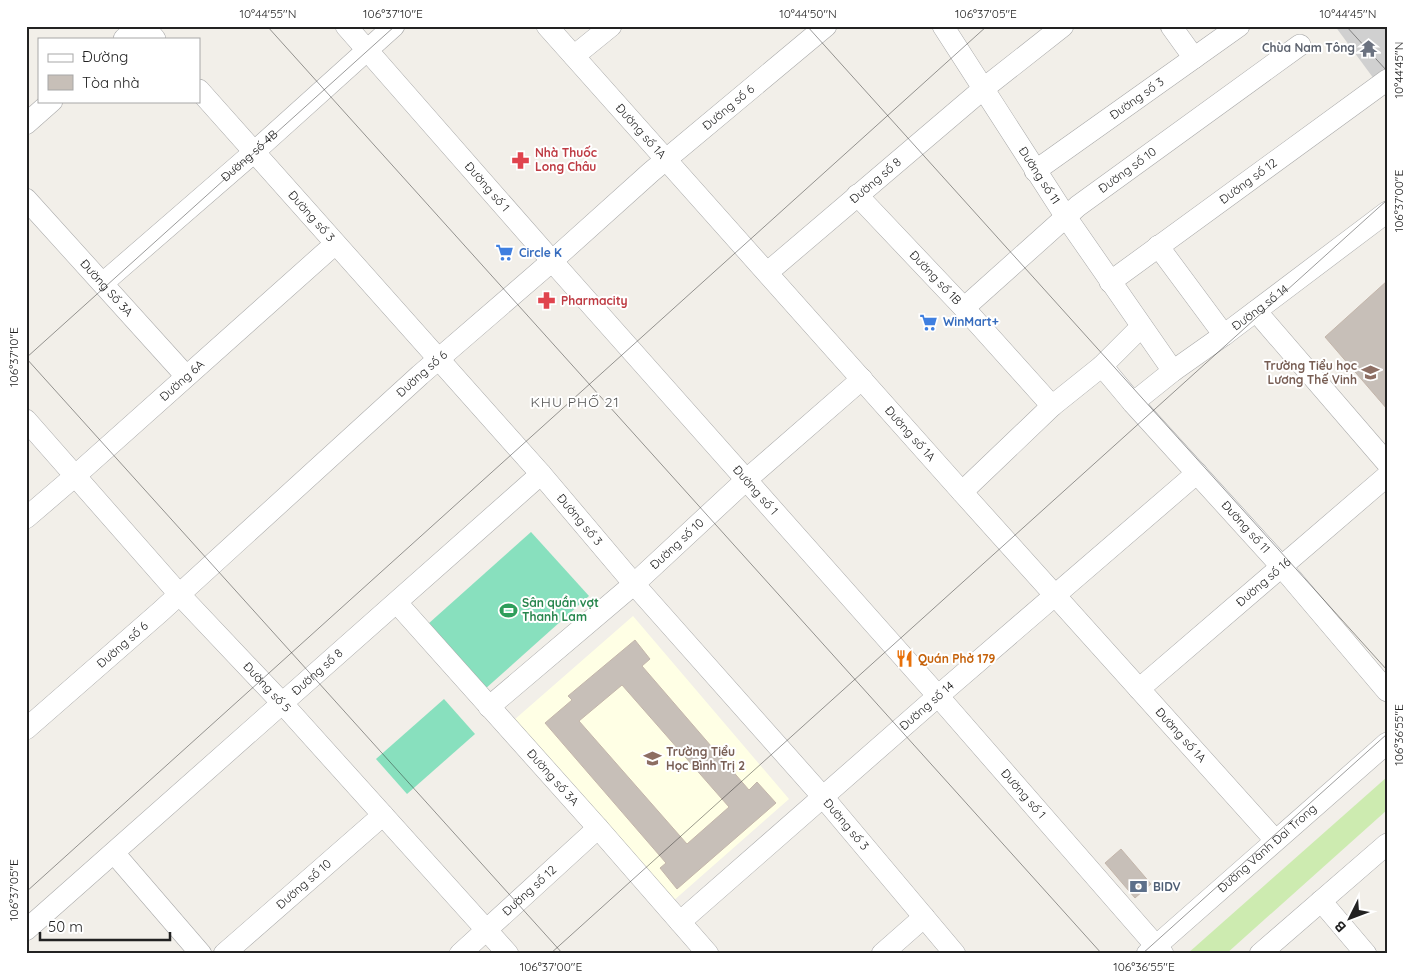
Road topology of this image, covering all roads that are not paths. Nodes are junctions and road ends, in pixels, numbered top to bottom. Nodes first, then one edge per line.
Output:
1 (139, 26) edge
2 (144, 26) edge
3 (346, 26) edge
4 (394, 26) edge
5 (548, 26) edge
6 (611, 26) edge
7 (826, 26) edge
8 (943, 26) edge
9 (1063, 26) edge
10 (1171, 26) edge
11 (1239, 26) edge
12 (125, 38) edge
13 (153, 38) edge
14 (1300, 45) dead end
15 (368, 50) junction
16 (574, 56) junction
17 (1194, 58) junction
18 (1387, 80) edge
19 (983, 89) junction
20 (200, 91) edge
21 (51, 102) edge
22 (26, 124) edge
23 (254, 153) junction
24 (666, 159) junction
25 (1035, 171) junction
26 (857, 195) junction
27 (26, 199) edge
28 (1387, 212) edge
29 (1066, 217) junction
30 (335, 244) junction
31 (1158, 246) junction
32 (552, 261) junction
33 (768, 272) junction
34 (1110, 282) junction
35 (103, 283) junction
36 (964, 308) junction
37 (1256, 311) junction
38 (1140, 327) junction
39 (1224, 335) junction
40 (438, 359) junction
41 (1102, 366) junction
42 (1172, 371) junction
43 (186, 376) junction
44 (862, 379) junction
45 (1133, 403) junction
46 (1052, 406) junction
47 (26, 420) edge
48 (1387, 463) edge
49 (1197, 473) junction
50 (541, 474) junction
51 (75, 476) junction
52 (1387, 476) edge
53 (746, 480) junction
54 (962, 492) junction
55 (26, 518) edge
56 (1281, 566) junction
57 (634, 584) junction
58 (179, 594) junction
59 (1054, 594) junction
60 (396, 603) junction
61 (1139, 689) junction
62 (1387, 691) edge
63 (938, 696) junction
64 (283, 704) junction
65 (489, 707) junction
66 (26, 729) edge
67 (1387, 743) edge
68 (823, 797) junction
69 (383, 815) junction
70 (598, 828) junction
71 (1275, 840) junction
72 (1387, 844) edge
73 (114, 853) junction
74 (1321, 901) junction
75 (924, 917) junction
76 (680, 922) junction
77 (26, 930) edge
78 (487, 930) junction
79 (1156, 951) edge
80 (201, 954) edge
81 (224, 954) edge
82 (460, 954) edge
83 (508, 954) edge
84 (708, 954) edge
85 (882, 954) edge
86 (955, 954) edge
87 (1260, 954) edge
88 (1366, 954) edge

1 - 12 street
2 - 13 street
3 - 15 street, Đường số 1
4 - 15 street, Đường số 4B
5 - 16 street, Đường số 1A
6 - 16 street
7 - 24 street, Đường số 6
8 - 19 street, Đường số 11
9 - 19 street, Đường số 8
10 - 17 street
11 - 17 street, Đường số 3
14 - 29 street, Đường số 10
15 - 23 street, Đường số 4B
15 - 32 street, Đường số 1
16 - 24 street, Đường số 1A
17 - 25 street, Đường số 3
18 - 31 street, Đường số 12
19 - 25 street, Đường số 11
19 - 26 street, Đường số 8
20 - 23 street, Đường số 3
21 - 22 street
23 - 30 street, Đường số 3
23 - 35 street, Đường số 4B
24 - 32 street, Đường số 6
24 - 33 street, Đường số 1A
25 - 29 street, Đường số 11
26 - 33 street, Đường số 8
26 - 36 street, Đường số 1B
27 - 35 street, Đường Số 3A
28 - 37 street, Đường số 14
29 - 34 street, Đường số 11
29 - 36 street, Đường số 10
30 - 40 street, Đường số 3
30 - 43 street, Đường 6A
31 - 34 street, Đường số 12
31 - 39 street
32 - 40 street, Đường số 6
32 - 53 street, Đường số 1
33 - 44 street, Đường số 1A
34 - 38 street, Đường số 11
35 - 43 street, Đường Số 3A
36 - 46 street, Đường số 1B
37 - 39 street, Đường số 14
37 - 48 street
38 - 41 street
38 - 42 street, Đường số 11
39 - 42 street, Đường số 14
40 - 50 street, Đường số 3
40 - 58 street, Đường số 6
41 - 45 street, Đường số 11
41 - 46 street
42 - 45 street, Đường số 14
43 - 51 street, Đường 6A
44 - 53 street, Đường số 10
44 - 54 street, Đường số 1A
45 - 49 street, Đường số 11
46 - 54 street
47 - 51 street, Đường số 5
49 - 56 street, Đường số 11
49 - 59 street, Đường số 14
50 - 57 street, Đường số 3
50 - 60 street, Đường số 8
51 - 55 street, Đường 6A
51 - 58 street, Đường số 5
52 - 56 street, Đường số 16
53 - 57 street, Đường số 10
53 - 63 street, Đường số 1
54 - 59 street, Đường số 1A
56 - 61 street, Đường số 16
56 - 62 street, Đường số 11
57 - 65 street, Đường số 10
57 - 68 street, Đường số 3
58 - 64 street, Đường số 5
58 - 66 street, Đường số 6
59 - 61 street, Đường số 1A
59 - 63 street, Đường số 14
60 - 64 street, Đường số 8
60 - 65 street, Đường số 3A
61 - 71 street, Đường số 1A
63 - 68 street, Đường số 14
63 - 79 street, Đường số 1
64 - 69 street, Đường số 5
64 - 73 street, Đường số 8
65 - 70 street, Đường số 3A
67 - 71 street, Đường Vành Đai Trong
68 - 75 street, Đường số 3
68 - 76 street, Đường số 14
69 - 78 street, Đường số 5
69 - 81 street, Đường số 10
70 - 76 street, Đường số 3A
70 - 78 street, Đường số 12
71 - 79 street, Đường Vành Đai Trong
72 - 74 street
73 - 77 street, Đường số 8
73 - 80 street
74 - 87 street
74 - 88 street
75 - 85 street
75 - 86 street, Đường số 3
76 - 84 street, Đường số 3A
78 - 82 street, Đường số 12
78 - 83 street, Đường số 5

